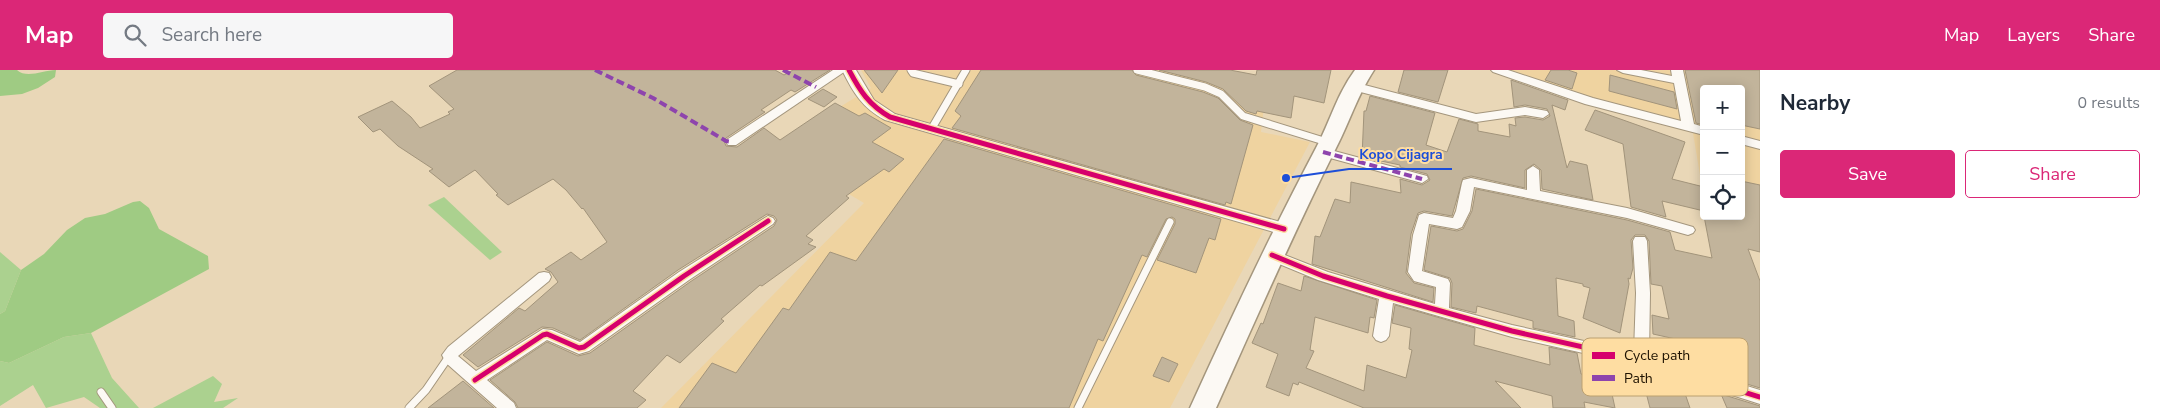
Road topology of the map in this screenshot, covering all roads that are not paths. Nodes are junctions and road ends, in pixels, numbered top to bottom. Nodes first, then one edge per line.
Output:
1 (841, 70) edge
2 (849, 70) edge
3 (911, 70) edge
4 (966, 70) edge
5 (1137, 70) edge
6 (1497, 70) edge
7 (1623, 70) edge
8 (1678, 76) edge
9 (1359, 78) edge
10 (958, 84) junction
11 (1543, 114) dead end
12 (1688, 127) junction
13 (932, 128) junction
14 (1700, 130) edge
15 (1745, 141) edge
16 (732, 142) dead end
17 (1760, 145) edge
18 (1326, 147) junction
19 (1533, 170) dead end
20 (1422, 180) dead end
21 (1534, 194) junction
22 (768, 221) dead end
23 (1170, 222) dead end
24 (1284, 230) junction
25 (1688, 230) dead end
26 (1640, 240) dead end
27 (1272, 255) junction
28 (544, 277) dead end
29 (1388, 296) junction
30 (1442, 312) junction
31 (1381, 336) dead end
32 (1642, 338) edge
33 (1582, 347) edge
34 (450, 355) junction
35 (475, 380) junction
36 (101, 392) dead end
37 (1748, 393) edge
38 (1760, 397) edge
39 (112, 408) edge
40 (409, 408) edge
41 (508, 408) edge
42 (1078, 408) edge
43 (1203, 408) edge

1 - 16 street
2 - 13 street
3 - 10 lane
4 - 10 lane
5 - 18 lane
6 - 12 street
7 - 8 street
8 - 12 street
9 - 11 street
9 - 18 main road
10 - 13 lane
12 - 14 street
13 - 24 street
15 - 17 street
18 - 20 street
18 - 24 main road
19 - 21 street
21 - 25 street
21 - 30 street
22 - 35 street
23 - 42 lane
24 - 27 main road
26 - 32 street
27 - 29 street
27 - 43 main road
28 - 34 street
29 - 30 street
29 - 31 street
30 - 33 street
34 - 35 street
34 - 40 lane
35 - 41 street
36 - 39 lane
37 - 38 street

